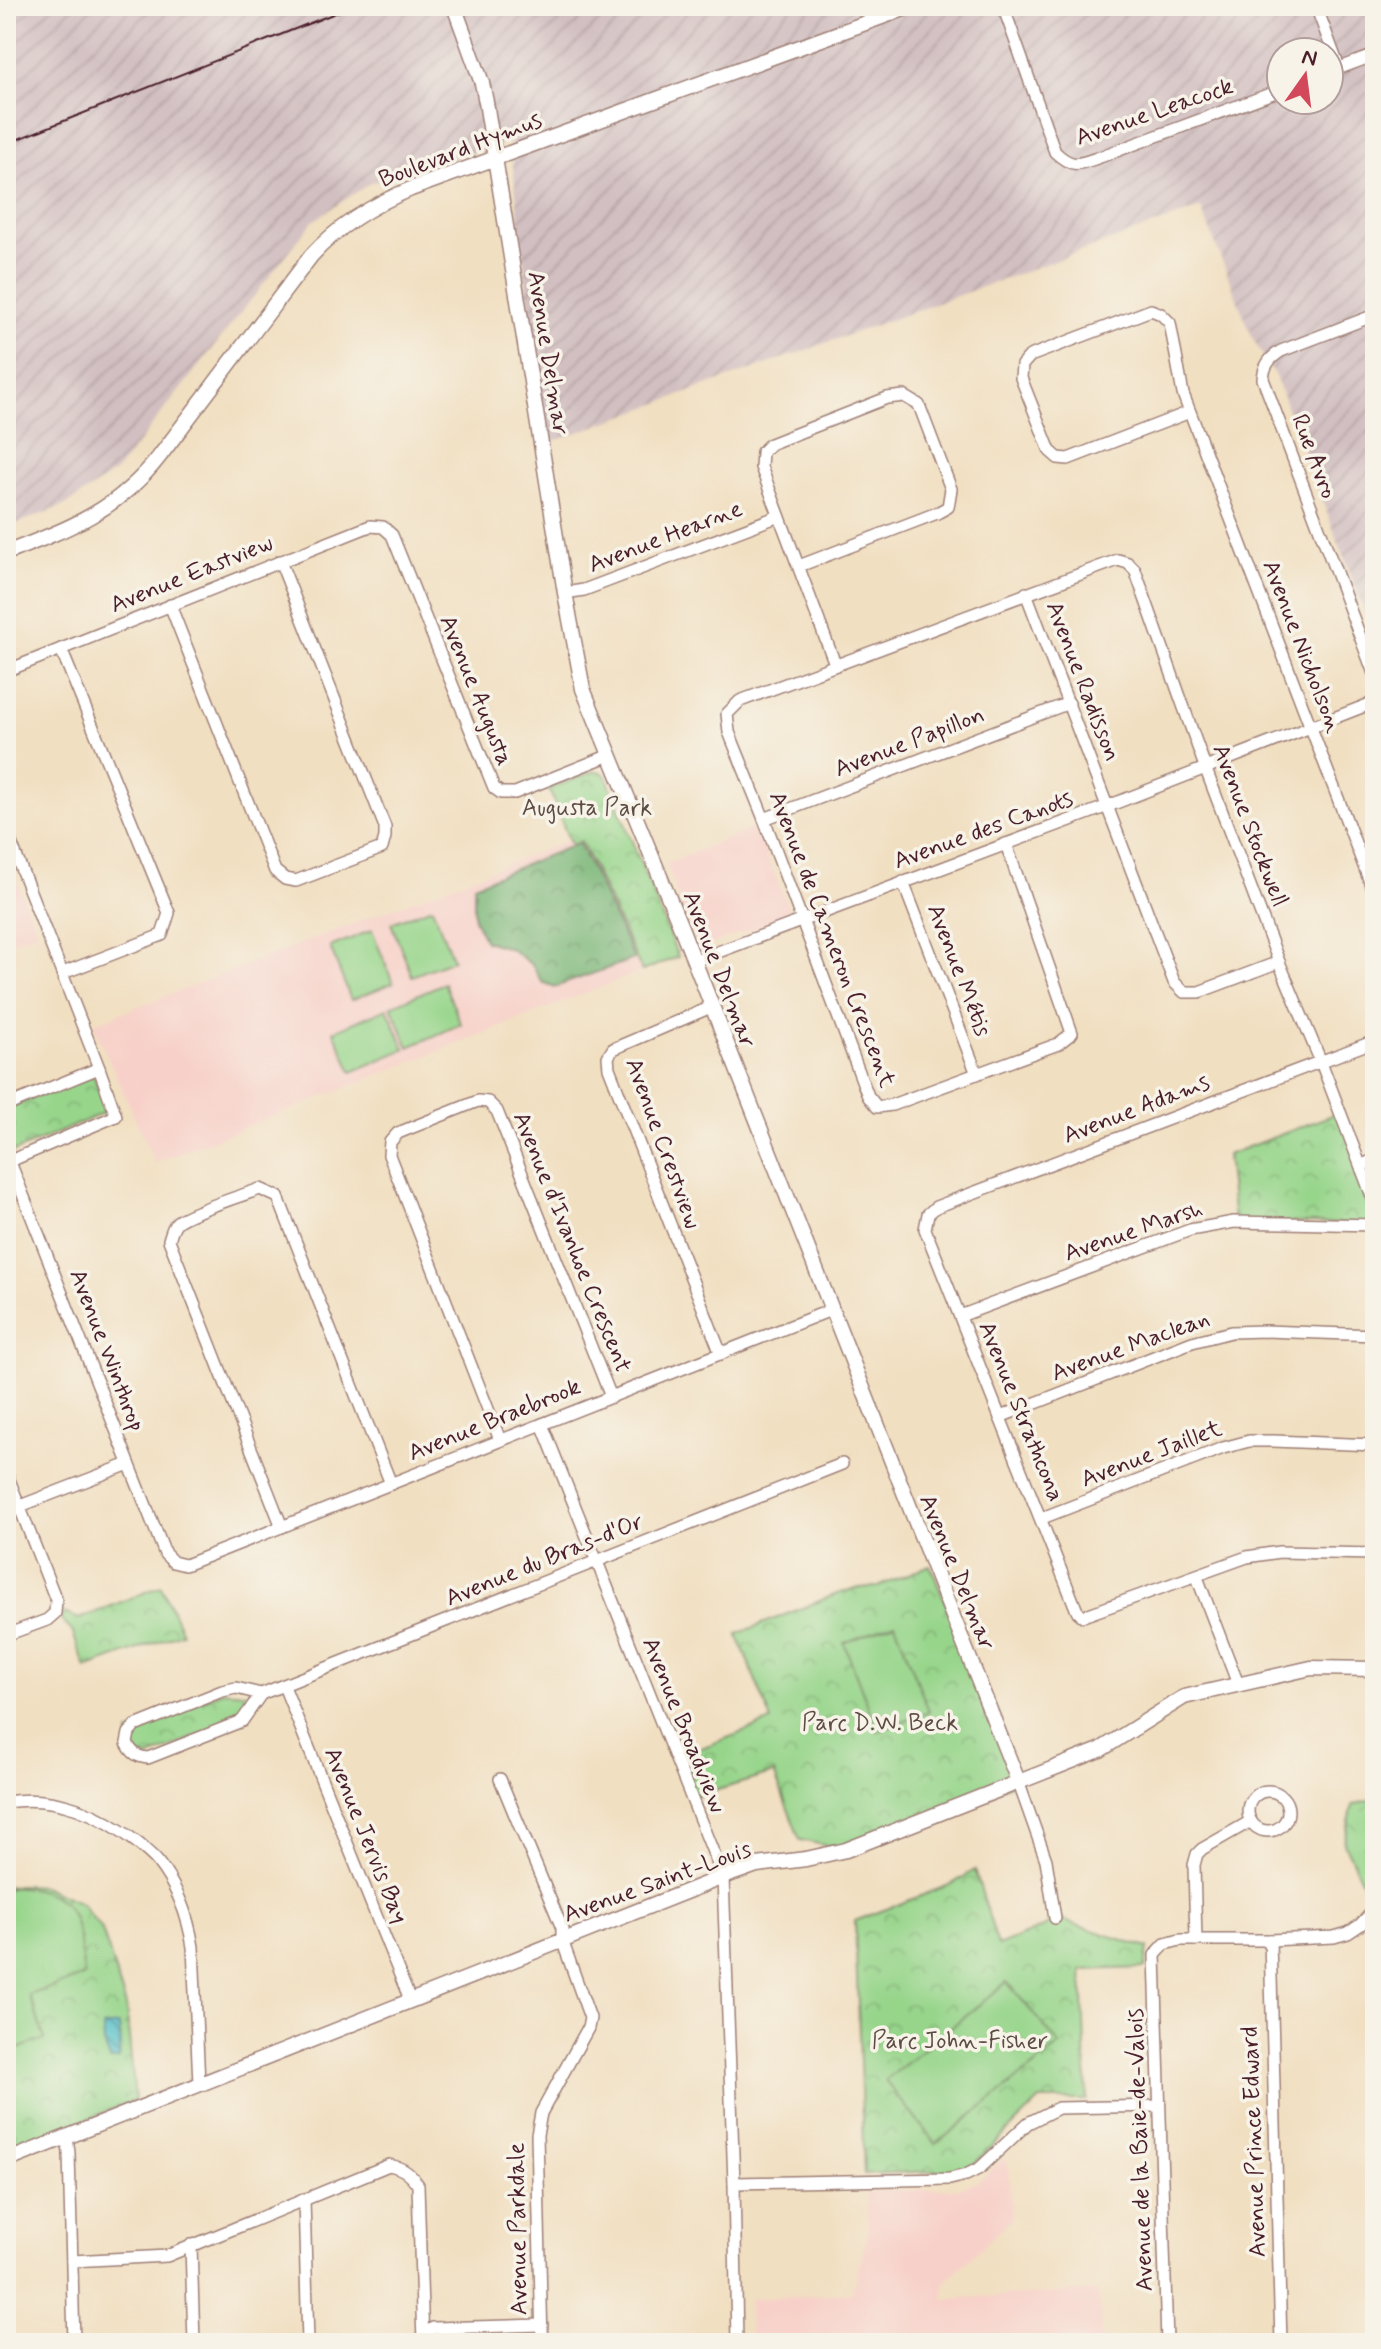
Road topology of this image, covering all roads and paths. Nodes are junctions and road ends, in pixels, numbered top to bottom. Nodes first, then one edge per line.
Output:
1 (454, 6) edge
2 (912, 6) edge
3 (1003, 6) edge
4 (1316, 6) edge
5 (1324, 36) edge
6 (1375, 55) edge
7 (1345, 66) edge
8 (1265, 96) edge
9 (495, 158) junction
10 (1375, 315) edge
11 (1190, 412) junction
12 (779, 516) junction
13 (392, 535) joint
14 (6, 553) edge
15 (280, 561) junction
16 (799, 566) junction
17 (565, 593) junction
18 (1026, 593) junction
19 (170, 605) junction
20 (61, 649) junction
21 (835, 664) junction
22 (6, 671) edge
23 (1375, 676) edge
24 (1375, 702) edge
25 (1069, 703) junction
26 (727, 714) joint
27 (1310, 727) junction
28 (610, 755) junction
29 (1205, 767) junction
30 (1108, 806) junction
31 (764, 819) junction
32 (6, 830) edge
33 (1006, 844) junction
34 (903, 882) junction
35 (1375, 895) edge
36 (802, 920) junction
37 (694, 961) junction
38 (1279, 962) junction
39 (63, 973) junction
40 (711, 1007) junction
41 (1375, 1041) edge
42 (1321, 1062) junction
43 (99, 1068) junction
44 (977, 1074) junction
45 (6, 1106) edge
46 (8, 1156) edge
47 (1375, 1159) edge
48 (1361, 1166) junction
49 (1375, 1204) edge
50 (1375, 1225) edge
51 (925, 1229) joint
52 (831, 1310) junction
53 (960, 1316) junction
54 (1375, 1335) edge
55 (721, 1354) junction
56 (611, 1397) junction
57 (1000, 1417) junction
58 (542, 1424) junction
59 (500, 1440) junction
60 (1375, 1445) edge
61 (129, 1464) junction
62 (842, 1464) dead end
63 (6, 1472) edge
64 (391, 1484) junction
65 (20, 1506) junction
66 (1042, 1518) junction
67 (282, 1527) junction
68 (1375, 1554) edge
69 (173, 1562) joint
70 (596, 1562) junction
71 (1197, 1577) junction
72 (6, 1635) edge
73 (1375, 1669) edge
74 (1238, 1684) junction
75 (284, 1686) junction
76 (261, 1694) junction
77 (1375, 1695) edge
78 (1375, 1729) edge
79 (500, 1779) dead end
80 (1018, 1781) junction
81 (6, 1802) edge
82 (1251, 1821) dead end
83 (723, 1877) junction
84 (1375, 1909) edge
85 (1055, 1918) dead end
86 (562, 1940) junction
87 (1196, 1940) junction
88 (1270, 1940) junction
89 (410, 2000) junction
90 (199, 2084) junction
91 (1159, 2106) junction
92 (67, 2137) junction
93 (6, 2161) edge
94 (734, 2183) junction
95 (304, 2199) junction
96 (191, 2245) junction
97 (72, 2261) junction
98 (542, 2325) junction
99 (423, 2339) edge
100 (74, 2343) edge
101 (194, 2343) edge
102 (308, 2343) edge
103 (542, 2343) edge
104 (737, 2343) edge
105 (1167, 2343) edge
106 (1281, 2343) edge

1 - 9 street, Avenue Delmar
2 - 9 street, Boulevard Hymus
3 - 8 street, Avenue Leacock
4 - 5 street
6 - 7 street
9 - 14 street, Boulevard Hymus
9 - 17 street, Avenue Delmar
10 - 23 street, Rue Avro
11 - 11 street, Avenue Nicholson
11 - 27 street, Avenue Nicholson
12 - 16 street
12 - 16 street
12 - 17 street, Avenue Hearne
13 - 15 street, Avenue Eastview
13 - 28 street, Avenue Augusta
15 - 19 street, Avenue Eastview
15 - 19 street
16 - 21 street
17 - 28 street, Avenue Delmar
18 - 21 street, Avenue Radisson
18 - 25 street, Avenue Radisson
18 - 29 street, Avenue Stockwell
19 - 20 street, Avenue Eastview
20 - 22 street, Avenue Eastview
20 - 39 street
21 - 26 street, Avenue Radisson
24 - 27 street, Avenue des Canots
25 - 30 street, Avenue Radisson
25 - 31 street, Avenue Papillon
26 - 31 street, Avenue de Cameron Crescent
27 - 29 street, Avenue des Canots
27 - 35 street, Avenue Nicholson
28 - 37 street, Avenue Delmar
29 - 30 street, Avenue des Canots
29 - 38 street, Avenue Stockwell
30 - 33 street, Avenue des Canots
30 - 38 street, Avenue Radisson
31 - 36 street, Avenue de Cameron Crescent
32 - 39 street
33 - 34 street, Avenue des Canots
33 - 44 street, Avenue de Cameron Crescent
34 - 36 street, Avenue des Canots
34 - 44 street, Avenue Métis
36 - 37 street, Avenue des Canots
36 - 44 street, Avenue de Cameron Crescent
37 - 40 street, Avenue Delmar
38 - 42 street, Avenue Stockwell
39 - 43 street
40 - 52 street, Avenue Delmar
40 - 55 street, Avenue Crestview
41 - 42 street, Avenue Adams
42 - 48 street, Avenue Stockwell
42 - 51 street, Avenue Adams
43 - 45 street
43 - 46 street
46 - 61 street, Avenue Winthrop
47 - 48 street
48 - 49 street, Avenue Stockwell
50 - 53 street, Avenue Marsh
51 - 53 street, Avenue Strathcona
52 - 55 street, Avenue Braebrook
52 - 80 street, Avenue Delmar
53 - 57 street, Avenue Strathcona
54 - 57 street, Avenue Maclean
55 - 56 street, Avenue Braebrook
56 - 58 street, Avenue Braebrook
56 - 59 street, Avenue d'Ivanhoe Crescent
57 - 66 street, Avenue Strathcona
58 - 59 street, Avenue Braebrook
58 - 70 street, Avenue Broadview
59 - 64 street, Avenue Braebrook
60 - 66 street, Avenue Jaillet
61 - 65 street
61 - 69 street, Avenue Winthrop
62 - 70 street, Avenue du Bras-d'Or
63 - 65 street
64 - 67 street, Avenue Braebrook
64 - 67 street
65 - 72 street
66 - 71 street, Avenue Strathcona
67 - 69 street, Avenue Braebrook
68 - 71 street
70 - 75 street, Avenue du Bras-d'Or
70 - 83 street, Avenue Broadview
71 - 74 street
73 - 74 street, Avenue Saint-Louis
74 - 80 street, Avenue Saint-Louis
75 - 76 street, Avenue du Bras-d'Or
75 - 89 street, Avenue Jervis Bay
76 - 76 street, Avenue du Bras-d'Or
77 - 78 street
79 - 86 street, Avenue Parkdale
80 - 83 street, Avenue Saint-Louis
80 - 85 street, Avenue Delmar
81 - 90 street
82 - 87 street
83 - 86 street, Avenue Saint-Louis
83 - 94 street, Avenue Broadview
84 - 88 street
86 - 89 street, Avenue Saint-Louis
86 - 98 street, Avenue Parkdale
87 - 88 street
87 - 91 street, Avenue de la Baie-de-Valois
88 - 106 street, Avenue Prince Edward
89 - 90 street, Avenue Saint-Louis
90 - 92 street, Avenue Saint-Louis
91 - 94 street
91 - 105 street, Avenue de la Baie-de-Valois
92 - 93 street, Avenue Saint-Louis
92 - 97 street
94 - 104 street, Avenue Broadview
95 - 96 street
95 - 99 street
95 - 102 street
96 - 97 street
96 - 101 street
97 - 100 street
98 - 99 street
98 - 103 street, Avenue Parkdale

